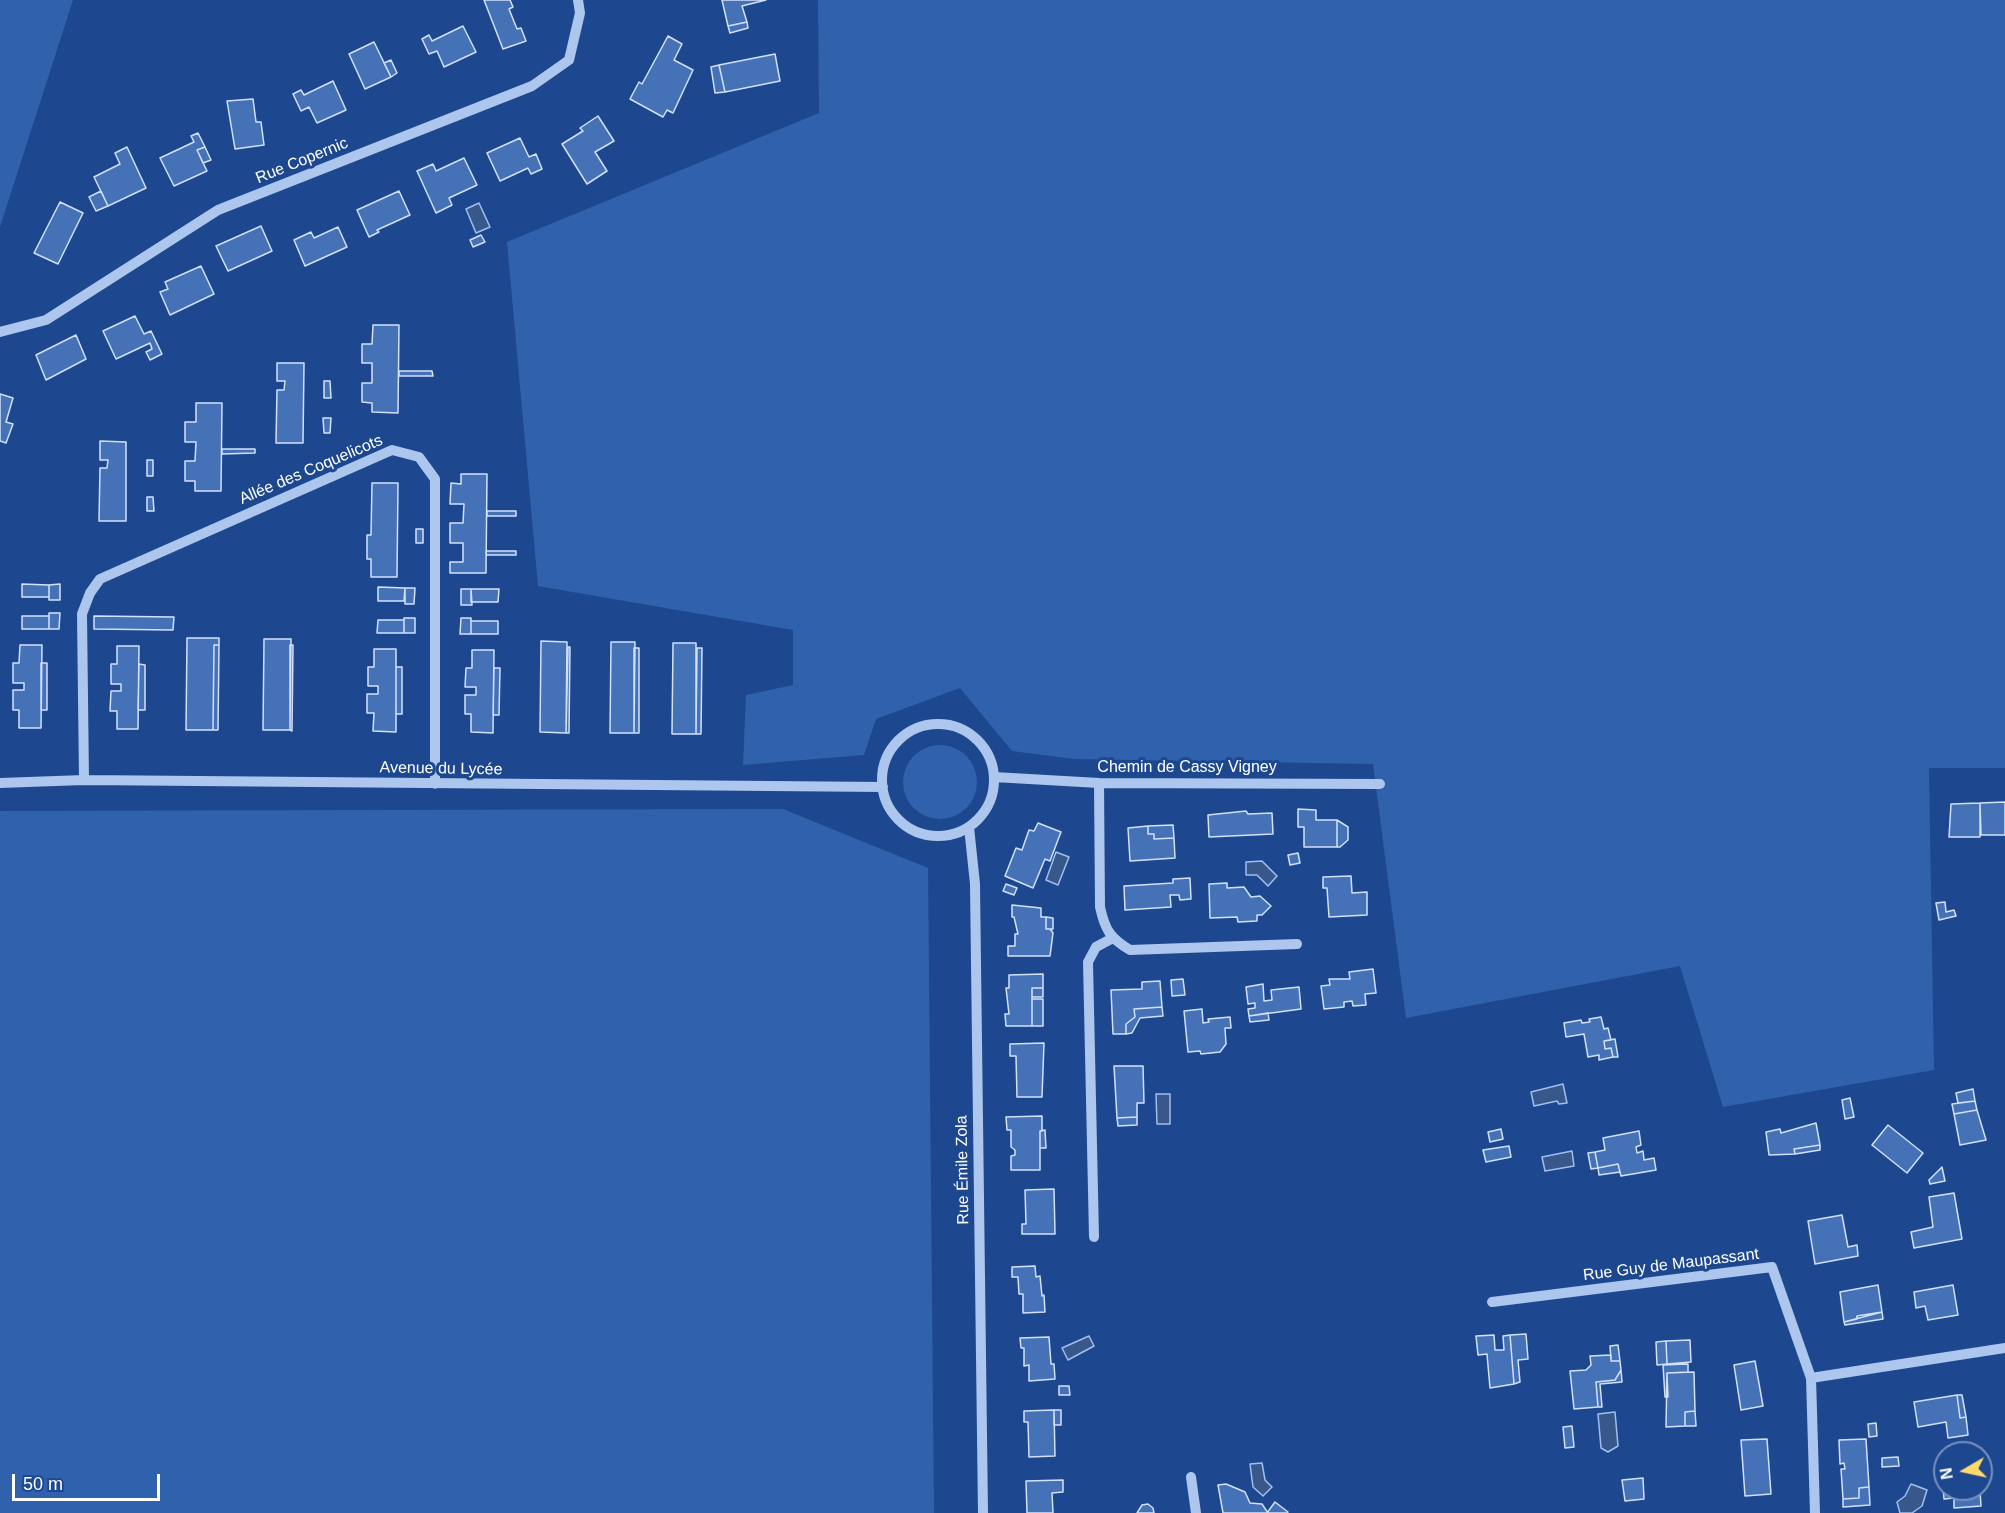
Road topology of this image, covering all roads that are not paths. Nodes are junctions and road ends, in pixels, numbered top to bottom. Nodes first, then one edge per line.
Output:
1 (578, 0) edge
2 (0, 332) edge
3 (994, 777) junction
4 (84, 780) junction
5 (0, 783) edge
6 (1099, 783) junction
7 (435, 784) junction
8 (1380, 784) dead end
9 (883, 787) junction
10 (969, 827) junction
11 (1111, 939) junction
12 (1297, 944) dead end
13 (1094, 1237) dead end
14 (1492, 1302) dead end
15 (2005, 1348) edge
16 (1811, 1378) junction
17 (1191, 1477) dead end
18 (983, 1513) edge
19 (1196, 1513) edge
20 (1815, 1513) edge

1 - 2 street, Rue Copernic
3 - 6 street, Chemin de Cassy Vigney
3 - 9 street
3 - 10 street
4 - 5 street, Avenue du Lycée
4 - 7 street, Avenue du Lycée
4 - 7 street, Allée des Coquelicots
6 - 8 street, Chemin de Cassy Vigney
6 - 11 street
7 - 9 street, Avenue du Lycée
9 - 10 street
10 - 18 street, Rue Émile Zola
11 - 12 street
11 - 13 street
14 - 16 street, Rue Guy de Maupassant
15 - 16 street
16 - 20 street, Rue Guy de Maupassant
17 - 19 street

